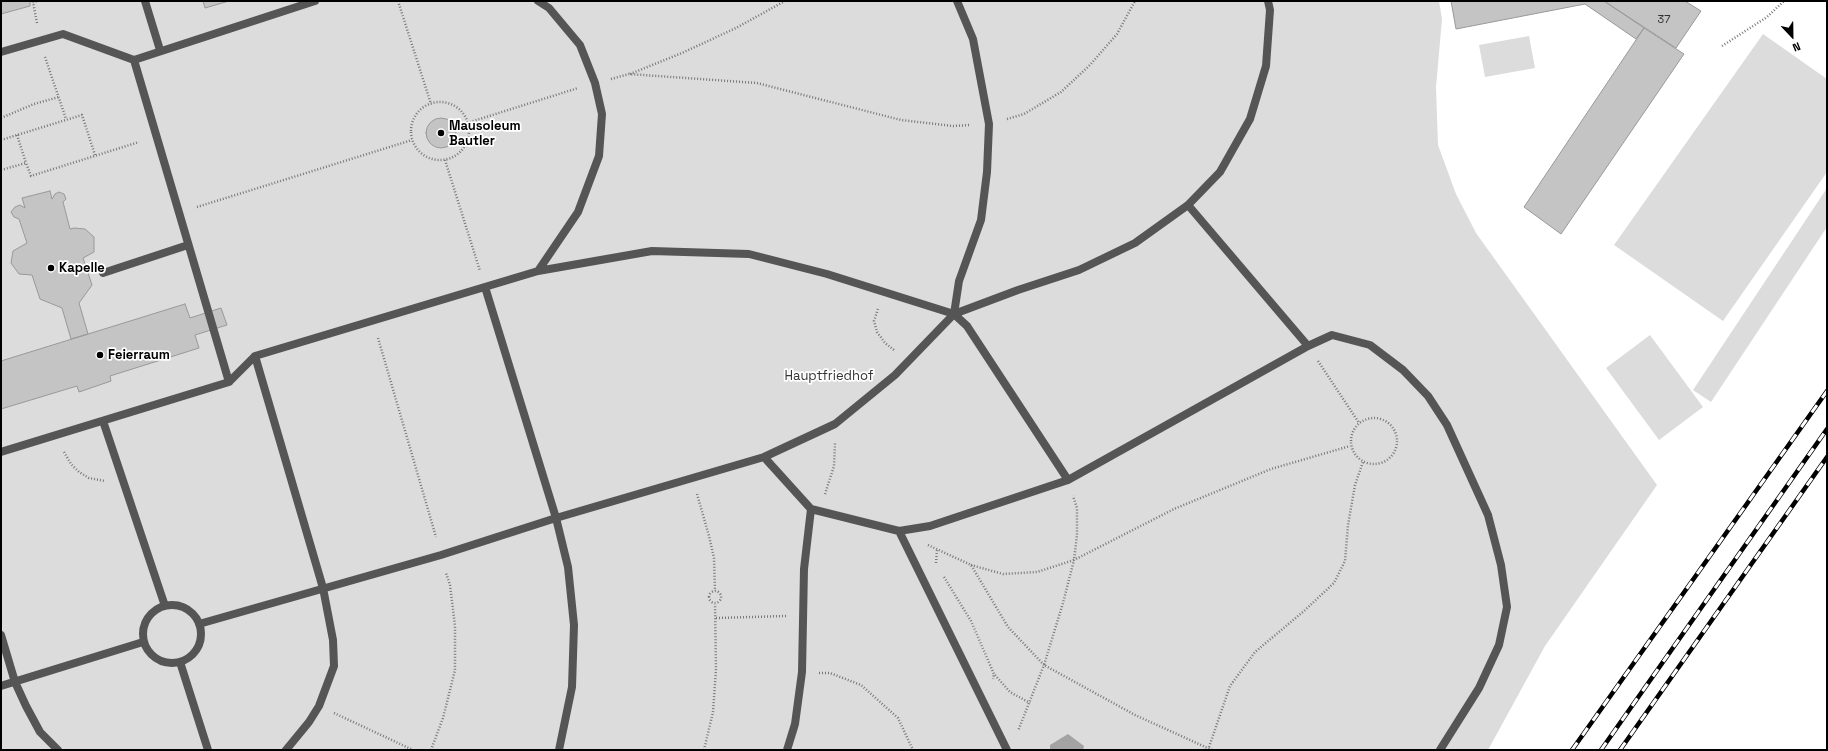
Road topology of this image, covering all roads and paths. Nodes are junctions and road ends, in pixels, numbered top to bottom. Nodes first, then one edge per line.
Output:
1 (38, 1) edge
2 (145, 1) edge
3 (315, 1) edge
4 (398, 1) edge
5 (538, 1) edge
6 (785, 1) edge
7 (957, 1) edge
8 (1135, 1) edge
9 (1268, 1) edge
10 (1784, 1) edge
11 (40, 40) junction
12 (1722, 46) dead end
13 (160, 50) junction
14 (1, 52) edge
15 (134, 60) junction
16 (629, 74) junction
17 (595, 83) junction
18 (59, 97) junction
19 (431, 104) junction
20 (1, 118) edge
21 (66, 119) junction
22 (467, 123) junction
23 (989, 124) junction
24 (17, 135) junction
25 (156, 137) junction
26 (1, 140) edge
27 (412, 140) junction
28 (95, 155) junction
29 (445, 160) junction
30 (26, 163) junction
31 (1, 170) edge
32 (1188, 205) junction
33 (179, 213) junction
34 (188, 245) junction
35 (538, 271) junction
36 (103, 273) dead end
37 (485, 287) junction
38 (892, 294) junction
39 (954, 314) junction
40 (373, 321) junction
41 (1308, 346) junction
42 (915, 355) junction
43 (255, 356) junction
44 (229, 382) junction
45 (103, 421) junction
46 (1359, 423) junction
47 (835, 424) junction
48 (58, 434) junction
49 (1350, 446) junction
50 (1, 452) edge
51 (764, 457) junction
52 (1363, 462) junction
53 (121, 478) junction
54 (692, 478) junction
55 (1068, 480) junction
56 (811, 509) junction
57 (820, 511) junction
58 (556, 518) junction
59 (899, 531) junction
60 (442, 555) junction
61 (1074, 560) junction
62 (971, 565) junction
63 (323, 588) junction
64 (715, 591) junction
65 (716, 604) junction
66 (165, 606) junction
67 (804, 616) junction
68 (716, 618) junction
69 (199, 624) junction
70 (1, 635) edge
71 (143, 642) junction
72 (180, 662) junction
73 (1044, 665) junction
74 (802, 672) junction
75 (994, 674) dead end
76 (15, 682) junction
77 (1, 686) edge
78 (1030, 703) junction
79 (319, 706) junction
80 (1017, 733) dead end
81 (1209, 747) junction
82 (58, 750) edge
83 (208, 750) edge
84 (286, 750) edge
85 (413, 750) edge
86 (431, 750) edge
87 (559, 750) edge
88 (704, 750) edge
89 (787, 750) edge
90 (913, 750) edge
91 (1007, 750) edge
92 (1212, 750) edge
93 (1440, 750) edge

1 - 11 path
2 - 13 lane
3 - 13 lane
4 - 19 path
5 - 17 lane
6 - 16 path
7 - 23 lane
8 - 23 path
9 - 32 lane
10 - 12 path
11 - 14 lane
11 - 15 lane
11 - 18 path
13 - 15 lane
15 - 25 lane
16 - 17 path
16 - 23 path
17 - 22 path
17 - 35 lane
18 - 20 path
18 - 21 path
19 - 22 path
19 - 27 path
21 - 24 path
21 - 28 path
22 - 29 path
23 - 39 lane
24 - 26 path
24 - 30 path
25 - 28 path
25 - 33 lane
27 - 29 path
27 - 33 path
28 - 30 path
29 - 37 path
30 - 31 path
32 - 39 lane
32 - 41 lane
33 - 34 lane
34 - 36 lane
34 - 44 lane
35 - 37 lane
35 - 38 lane
37 - 40 lane
37 - 58 lane
38 - 39 lane
38 - 42 path
39 - 42 lane
39 - 55 lane
40 - 43 lane
40 - 60 path
41 - 46 path
41 - 55 lane
41 - 93 lane
42 - 47 lane
43 - 44 lane
43 - 63 lane
44 - 45 lane
45 - 48 lane
45 - 53 lane
46 - 49 path
46 - 52 path
47 - 51 lane
47 - 57 path
48 - 50 lane
48 - 53 path
49 - 52 path
49 - 61 path
51 - 54 lane
51 - 56 lane
52 - 81 path
53 - 66 lane
54 - 58 lane
54 - 64 path
55 - 59 lane
55 - 61 path
56 - 57 lane
56 - 67 lane
57 - 59 lane
58 - 60 lane
58 - 87 lane
59 - 62 path
59 - 91 lane
60 - 63 lane
60 - 86 path
61 - 62 path
61 - 73 path
62 - 73 path
63 - 69 lane
63 - 79 lane
64 - 65 path
64 - 65 path
65 - 68 path
66 - 69 lane
66 - 71 lane
67 - 68 path
67 - 74 lane
68 - 88 path
69 - 72 lane
70 - 76 lane
71 - 72 lane
71 - 76 lane
72 - 83 lane
73 - 78 path
73 - 81 path
74 - 89 lane
74 - 90 path
75 - 78 path
76 - 77 lane
76 - 82 lane
78 - 80 path
79 - 84 lane
79 - 85 path
81 - 92 path

